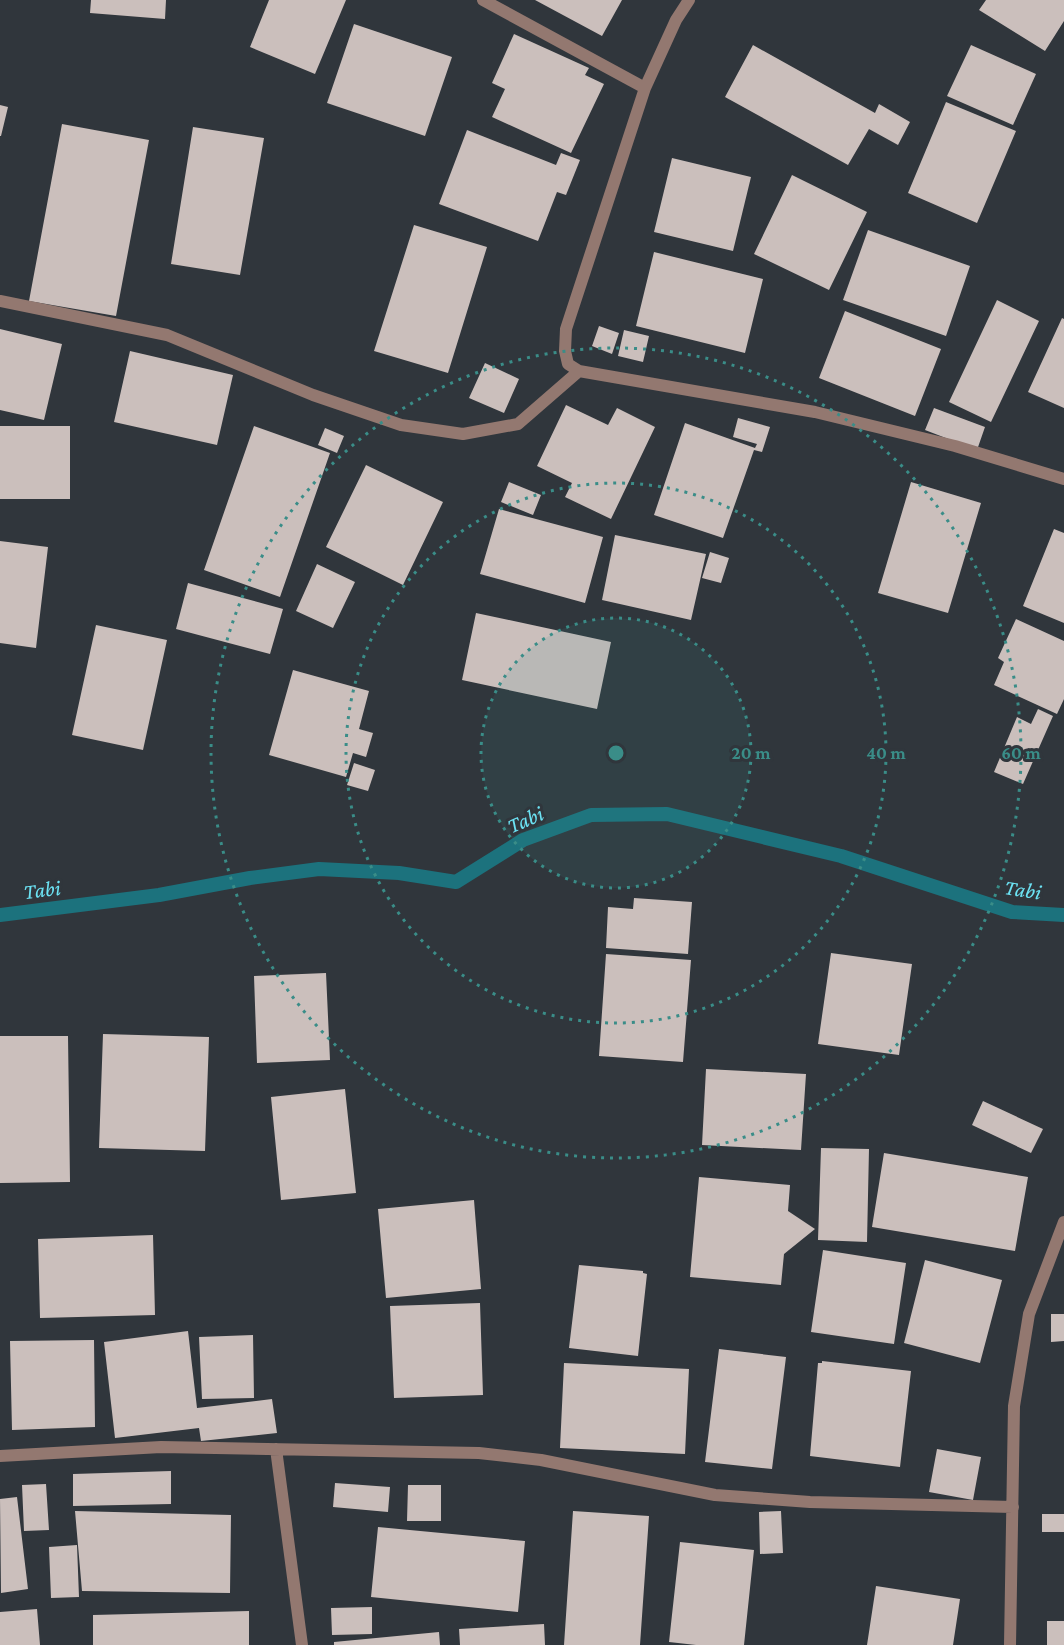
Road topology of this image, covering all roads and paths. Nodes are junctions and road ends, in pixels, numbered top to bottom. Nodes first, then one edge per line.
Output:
1 (483, 0) edge
2 (689, 0) edge
3 (645, 88) junction
4 (0, 301) edge
5 (579, 371) junction
6 (1064, 479) edge
7 (1064, 1222) edge
8 (276, 1449) junction
9 (0, 1456) edge
10 (1013, 1507) junction
11 (302, 1645) edge
12 (1010, 1645) edge

1 - 3 street
2 - 3 street
3 - 5 street
4 - 5 street
5 - 6 street
7 - 10 street
8 - 9 street
8 - 10 street
8 - 11 street
10 - 12 street

